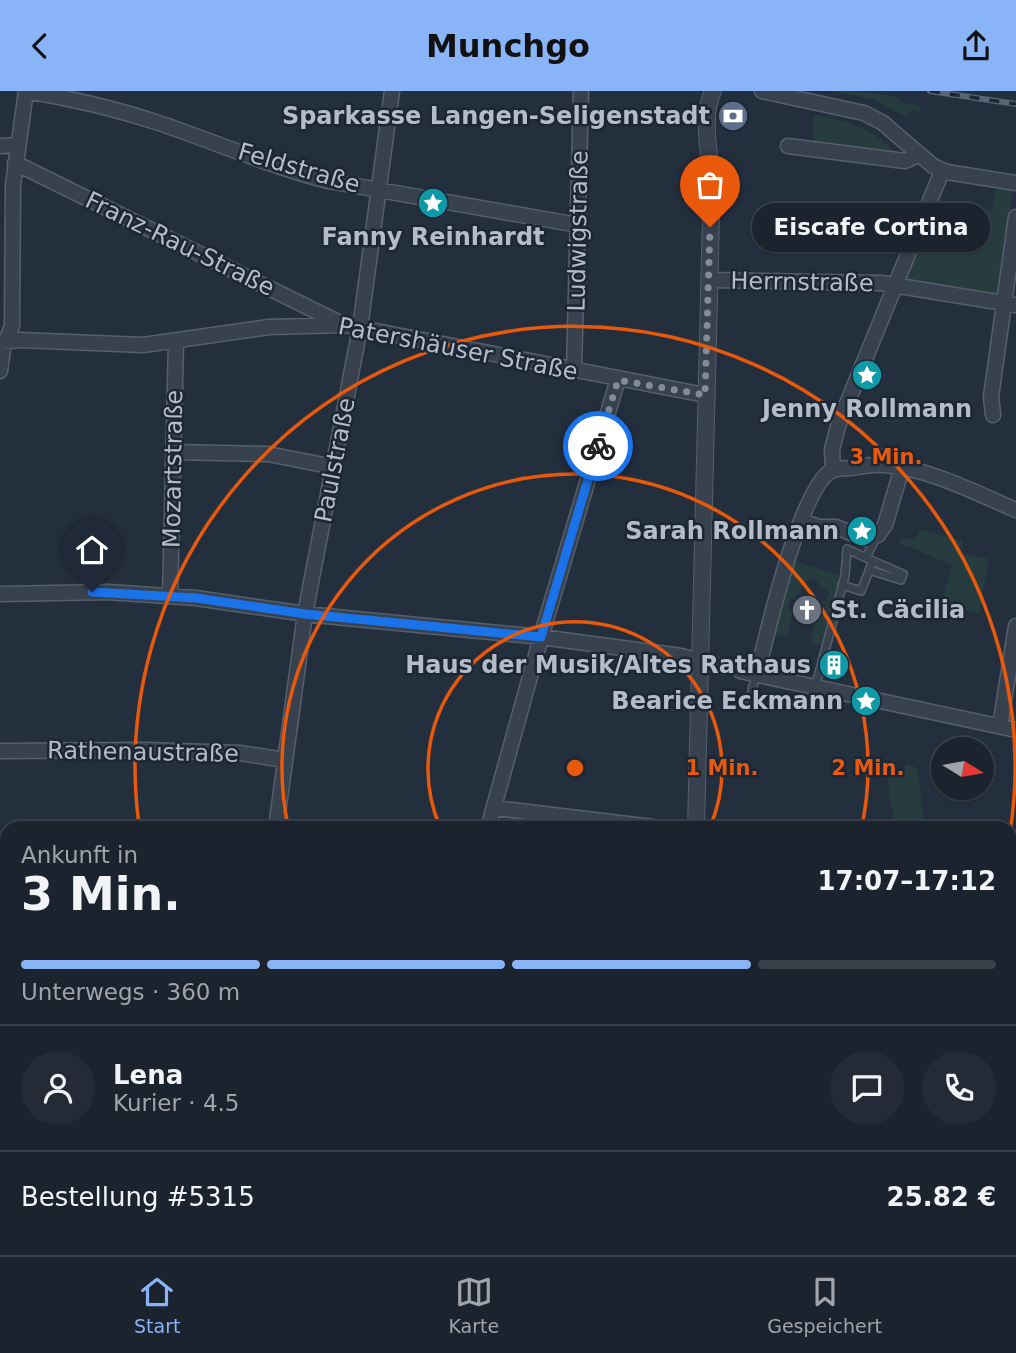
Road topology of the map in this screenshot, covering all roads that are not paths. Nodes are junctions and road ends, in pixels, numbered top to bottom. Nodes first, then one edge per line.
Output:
1 (26, 91) edge
2 (392, 91) edge
3 (581, 91) edge
4 (715, 91) edge
5 (762, 91) edge
6 (18, 145) junction
7 (0, 146) edge
8 (788, 146) dead end
9 (918, 155) junction
10 (15, 163) junction
11 (942, 170) junction
12 (1016, 183) edge
13 (380, 189) junction
14 (1016, 217) edge
15 (578, 225) junction
16 (709, 280) junction
17 (895, 285) junction
18 (1009, 304) edge
19 (345, 325) junction
20 (360, 328) junction
21 (3, 342) edge
22 (176, 342) junction
23 (574, 370) junction
24 (0, 371) edge
25 (618, 380) junction
26 (705, 395) junction
27 (993, 415) dead end
28 (173, 451) junction
29 (334, 467) junction
30 (902, 468) junction
31 (833, 470) junction
32 (1016, 510) edge
33 (802, 521) junction
34 (874, 537) junction
35 (869, 559) junction
36 (869, 570) junction
37 (842, 585) junction
38 (0, 594) edge
39 (170, 596) junction
40 (305, 614) junction
41 (1016, 626) edge
42 (541, 637) junction
43 (700, 661) junction
44 (724, 667) dead end
45 (740, 671) dead end
46 (757, 675) junction
47 (815, 688) junction
48 (750, 705) dead end
49 (1000, 726) junction
50 (1016, 730) edge
51 (0, 751) edge
52 (285, 760) junction
53 (495, 808) junction
54 (277, 821) edge
55 (490, 821) edge
56 (603, 821) edge
57 (696, 821) edge

1 - 6 street
1 - 13 street, Feldstraße
2 - 13 street, Paulstraße
3 - 15 street, Ludwigstraße
4 - 16 street
5 - 9 street
6 - 7 street
6 - 10 street
8 - 9 street
9 - 11 street
10 - 19 street, Franz-Rau-Straße
10 - 21 street
11 - 12 street
11 - 17 street
13 - 15 street, Feldstraße
13 - 20 street, Paulstraße
14 - 18 street
15 - 23 street, Ludwigstraße
16 - 17 street, Herrnstraße
16 - 26 street
17 - 18 street, Herrnstraße
17 - 31 street
18 - 27 street
19 - 20 street, Patershäuser Straße
19 - 22 street, Patershäuser Straße
20 - 23 street, Patershäuser Straße
20 - 29 street, Paulstraße
21 - 22 street, Patershäuser Straße
21 - 24 street
22 - 28 street, Mozartstraße
23 - 25 street, Patershäuser Straße
25 - 26 street, Patershäuser Straße
25 - 42 street
26 - 43 street
28 - 29 street
28 - 39 street, Mozartstraße
29 - 40 street, Paulstraße
30 - 31 street
30 - 32 street
30 - 34 street
31 - 33 street
33 - 34 street
33 - 46 street
34 - 35 lane
35 - 36 lane
35 - 36 lane
35 - 37 lane
36 - 37 lane
37 - 47 lane
38 - 39 street
39 - 40 street
40 - 42 street
40 - 52 street, Paulstraße
41 - 49 street
42 - 43 street
42 - 53 street
43 - 44 street
43 - 57 street
45 - 46 street
46 - 47 street
46 - 48 lane
47 - 49 street
49 - 50 street
51 - 52 street, Rathenaustraße
52 - 54 street, Paulstraße
53 - 55 street
53 - 56 street

